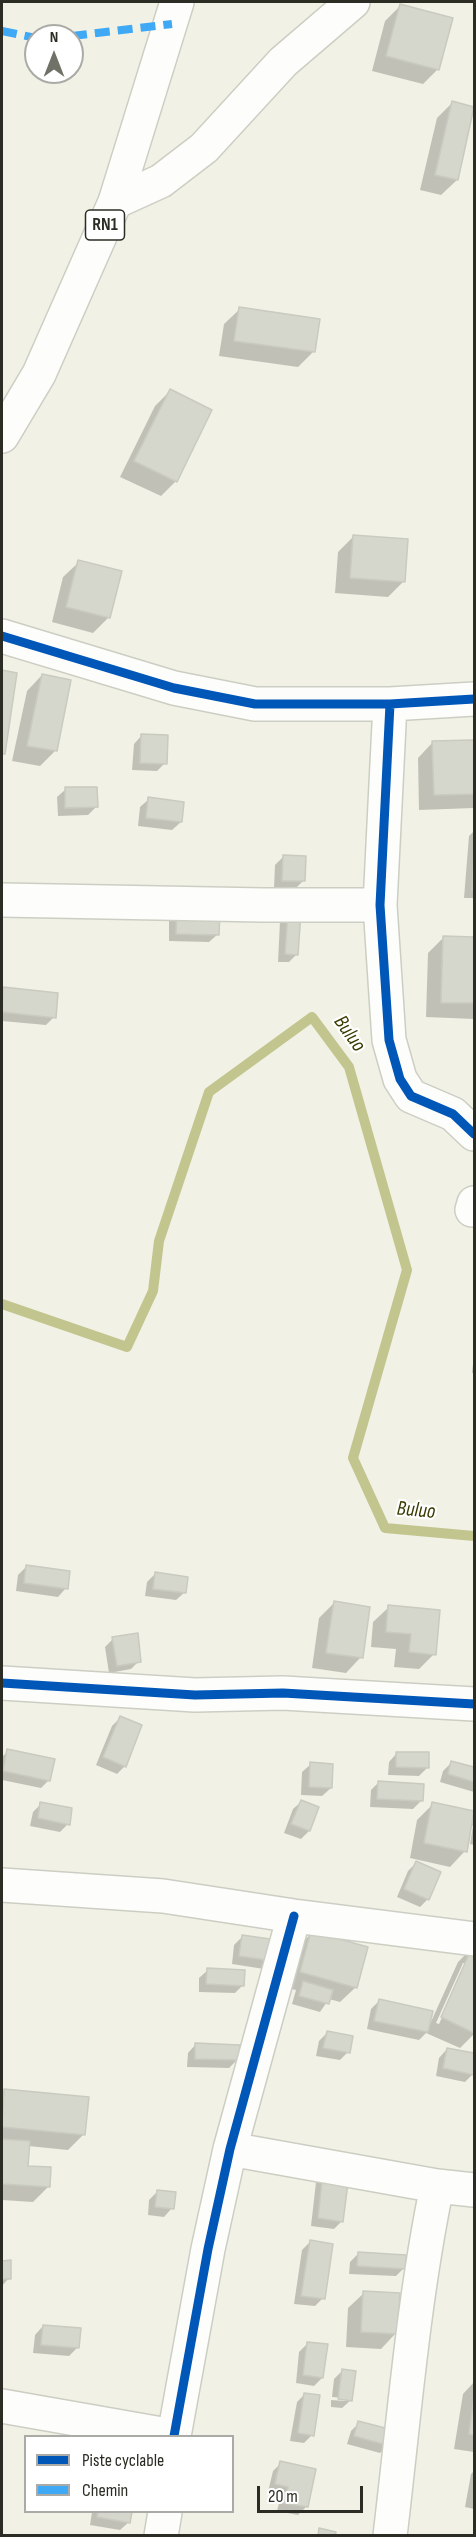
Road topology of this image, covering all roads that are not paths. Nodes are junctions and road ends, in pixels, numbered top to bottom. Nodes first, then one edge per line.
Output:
1 (177, 2) edge
2 (353, 2) edge
3 (115, 202) junction
4 (2, 436) edge
5 (2, 636) edge
6 (474, 699) edge
7 (390, 704) junction
8 (2, 900) edge
9 (380, 905) junction
10 (474, 1134) edge
11 (2, 1683) edge
12 (474, 1704) edge
13 (2, 1885) edge
14 (294, 1916) junction
15 (474, 1939) edge
16 (230, 2149) junction
17 (437, 2186) junction
18 (474, 2190) edge
19 (2, 2406) edge
20 (168, 2435) edge
21 (174, 2435) edge
22 (165, 2513) edge
23 (161, 2535) edge
24 (390, 2535) edge

1 - 3 main road, RN1
2 - 3 main road
3 - 4 main road, RN1
5 - 7 main road
6 - 7 main road
7 - 9 main road
8 - 9 main road
9 - 10 main road
11 - 12 main road
13 - 14 main road
14 - 15 main road
14 - 16 main road
16 - 17 main road
16 - 21 main road
17 - 18 main road
17 - 24 main road
19 - 20 main road
22 - 23 main road

